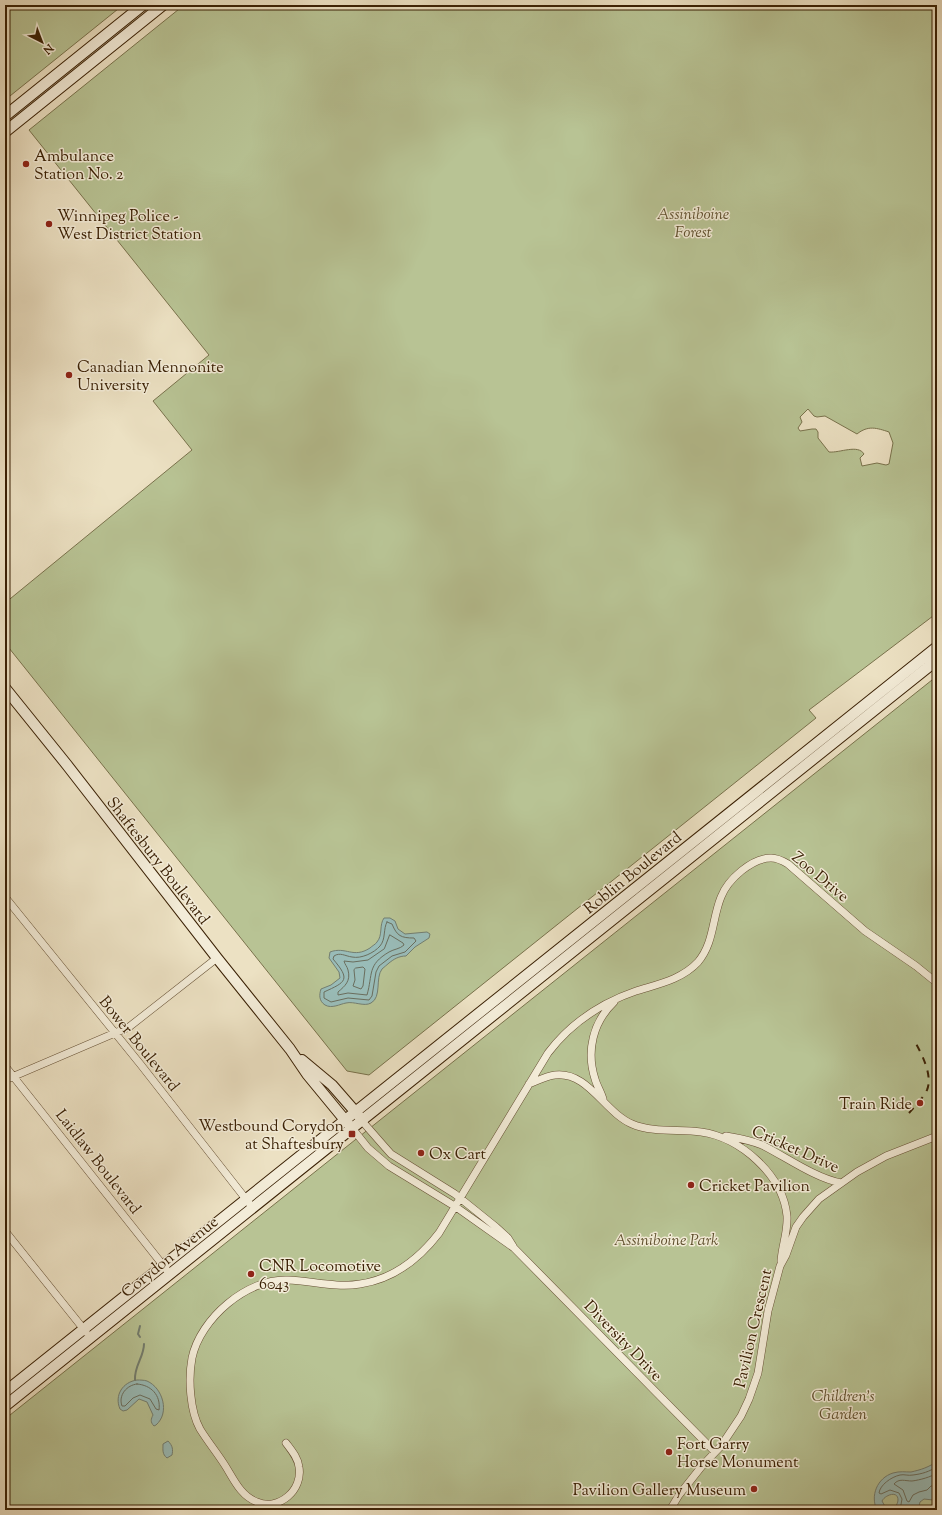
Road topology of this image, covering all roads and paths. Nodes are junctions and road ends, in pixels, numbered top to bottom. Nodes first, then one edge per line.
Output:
1 (142, 5) edge
2 (163, 5) edge
3 (5, 116) edge
4 (5, 132) edge
5 (937, 647) edge
6 (937, 660) edge
7 (5, 688) edge
8 (5, 897) edge
9 (217, 958) junction
10 (937, 984) edge
11 (616, 999) junction
12 (114, 1033) junction
13 (290, 1049) junction
14 (5, 1066) edge
15 (13, 1076) junction
16 (5, 1080) edge
17 (529, 1084) junction
18 (604, 1102) junction
19 (355, 1112) junction
20 (345, 1120) junction
21 (362, 1121) junction
22 (352, 1128) junction
23 (716, 1134) junction
24 (937, 1136) edge
25 (841, 1182) junction
26 (246, 1198) junction
27 (461, 1198) junction
28 (456, 1207) junction
29 (253, 1208) junction
30 (5, 1231) edge
31 (514, 1248) junction
32 (163, 1265) junction
33 (780, 1266) junction
34 (170, 1274) junction
35 (83, 1328) junction
36 (90, 1338) junction
37 (6, 1399) edge
38 (286, 1443) dead end
39 (715, 1452) junction
40 (670, 1510) edge

1 - 3 main road
2 - 4 main road
5 - 19 main road, Roblin Boulevard
6 - 21 main road, Roblin Boulevard
7 - 9 main road, Shaftesbury Boulevard
8 - 12 street, Bower Boulevard
9 - 12 street
9 - 13 main road, Shaftesbury Boulevard
10 - 11 street, Zoo Drive
11 - 17 street, Zoo Drive
11 - 18 street, Cricket Drive
12 - 15 street
12 - 26 street, Bower Boulevard
13 - 19 main road, Shaftesbury Boulevard
13 - 20 main road, Shaftesbury Boulevard
14 - 15 street, Laidlaw Boulevard
15 - 16 street
15 - 32 street, Laidlaw Boulevard
17 - 18 street, Cricket Drive
17 - 27 street, Zoo Drive
18 - 23 street, Cricket Drive
19 - 20 main road, Roblin Boulevard
19 - 21 main road, Shaftesbury Boulevard
20 - 22 main road, Shaftesbury Boulevard
20 - 26 main road, Corydon Avenue
21 - 22 main road, Roblin Boulevard
21 - 27 street, Diversity Drive
22 - 28 street, Diversity Drive
22 - 29 main road, Corydon Avenue
23 - 25 street, Cricket Drive
23 - 33 street, Cricket Drive
24 - 25 street, Pavilion Crescent
25 - 33 street, Pavilion Crescent
26 - 29 street, Bower Boulevard
26 - 32 main road, Corydon Avenue
27 - 28 street, Zoo Drive
27 - 31 street, Diversity Drive
28 - 31 street, Diversity Drive
28 - 38 street, Zoo Drive
29 - 34 main road, Corydon Avenue
30 - 35 street
31 - 39 street, Diversity Drive
32 - 34 street, Laidlaw Boulevard
32 - 35 main road, Corydon Avenue
33 - 39 street, Pavilion Crescent
34 - 36 main road, Corydon Avenue
35 - 36 street
35 - 37 main road, Corydon Avenue
36 - 37 main road, Corydon Avenue
39 - 40 street, Pavilion Crescent

